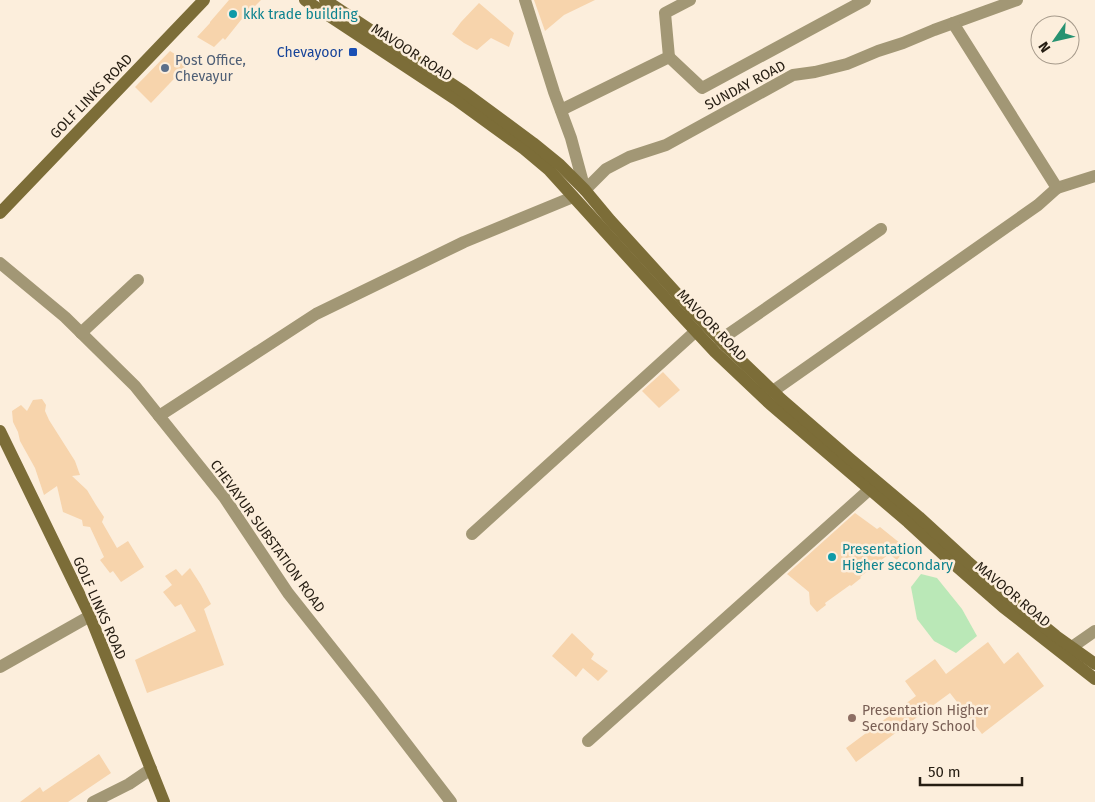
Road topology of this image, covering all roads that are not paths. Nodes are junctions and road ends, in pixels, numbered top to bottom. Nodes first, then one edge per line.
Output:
1 (204, 0) edge
2 (305, 0) edge
3 (325, 0) edge
4 (525, 0) edge
5 (690, 0) edge
6 (865, 0) edge
7 (1016, 0) edge
8 (953, 23) junction
9 (669, 57) junction
10 (561, 110) junction
11 (1095, 176) edge
12 (1057, 188) junction
13 (585, 190) junction
14 (573, 197) junction
15 (0, 213) edge
16 (881, 229) dead end
17 (0, 263) edge
18 (138, 280) dead end
19 (696, 331) junction
20 (81, 333) junction
21 (720, 340) junction
22 (773, 391) junction
23 (159, 416) junction
24 (0, 431) edge
25 (870, 489) junction
26 (472, 534) dead end
27 (90, 616) junction
28 (1095, 631) edge
29 (1072, 647) junction
30 (1095, 664) edge
31 (0, 667) edge
32 (1095, 679) edge
33 (588, 741) dead end
34 (151, 769) junction
35 (93, 802) edge
36 (164, 802) edge
37 (451, 802) edge

1 - 15 main road, GOLF LINKS ROAD
2 - 14 main road, MAVOOR ROAD
3 - 13 main road, MAVOOR ROAD
4 - 10 street
5 - 9 street
6 - 9 street
7 - 8 street, SUNDAY ROAD
8 - 12 street
8 - 13 street, SUNDAY ROAD
9 - 10 street
10 - 13 street
11 - 12 street
12 - 22 street
13 - 21 main road, MAVOOR ROAD
14 - 19 main road, MAVOOR ROAD
14 - 23 street
16 - 21 street
17 - 20 street, CHEVAYUR SUBSTATION ROAD
18 - 20 street
19 - 25 main road, MAVOOR ROAD
19 - 26 street
20 - 23 street, CHEVAYUR SUBSTATION ROAD
21 - 22 main road, MAVOOR ROAD
22 - 29 main road, MAVOOR ROAD
23 - 37 street, CHEVAYUR SUBSTATION ROAD
24 - 27 main road, GOLF LINKS ROAD
25 - 32 main road, MAVOOR ROAD
25 - 33 street
27 - 31 street
27 - 34 main road, GOLF LINKS ROAD
28 - 29 street
29 - 30 main road, MAVOOR ROAD
34 - 35 street
34 - 36 main road, GOLF LINKS ROAD

